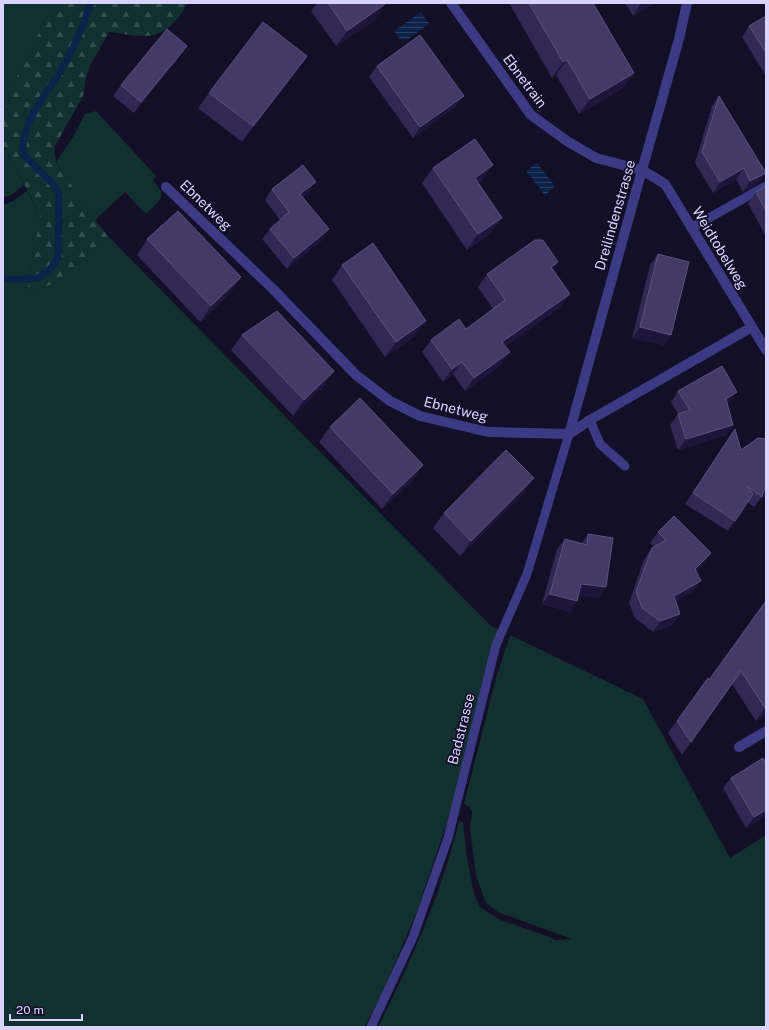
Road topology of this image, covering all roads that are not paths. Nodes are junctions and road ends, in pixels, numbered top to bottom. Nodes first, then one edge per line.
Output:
1 (451, 3) edge
2 (687, 3) edge
3 (642, 170) junction
4 (766, 186) edge
5 (166, 187) dead end
6 (691, 228) junction
7 (752, 327) junction
8 (766, 350) edge
9 (590, 420) junction
10 (569, 434) junction
11 (625, 466) dead end
12 (766, 732) edge
13 (739, 747) dead end
14 (372, 1027) edge

1 - 3 street, Ebnetrain
2 - 3 street, Dreilindenstrasse
3 - 6 street, Weidtobelweg
3 - 10 street, Dreilindenstrasse
4 - 6 lane
5 - 10 street, Ebnetweg
6 - 7 street, Weidtobelweg
7 - 8 street, Weidtobelweg
7 - 9 street
9 - 10 street
9 - 11 lane
10 - 14 lane, Badstrasse
12 - 13 street

